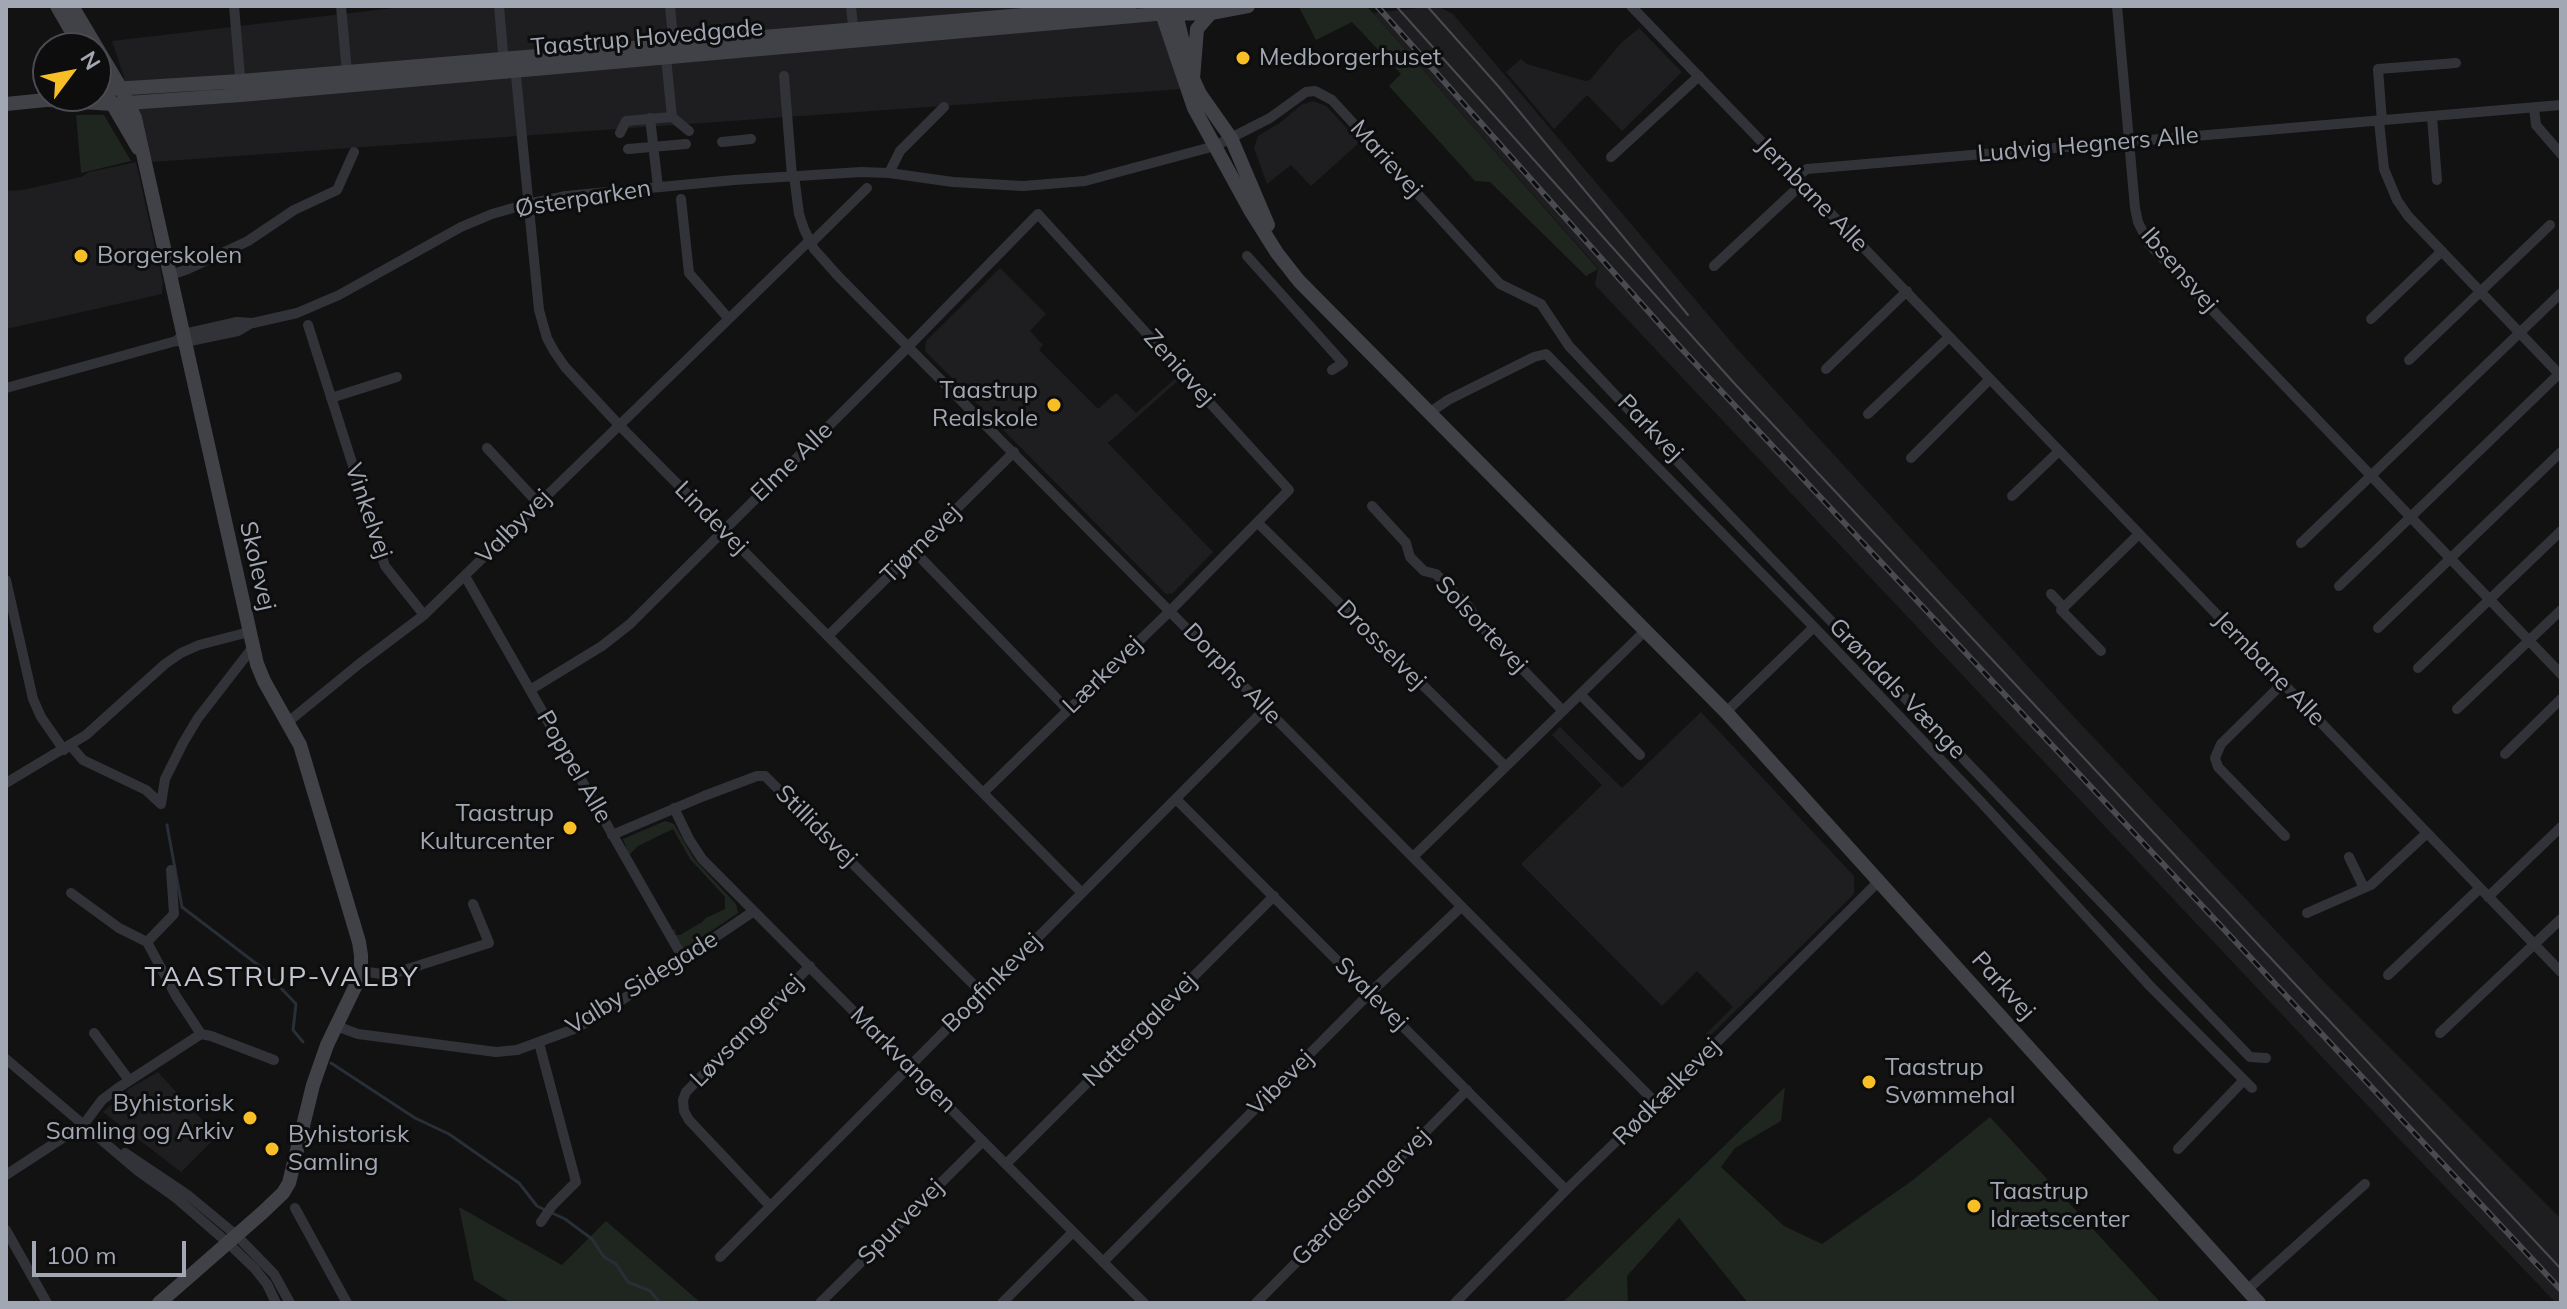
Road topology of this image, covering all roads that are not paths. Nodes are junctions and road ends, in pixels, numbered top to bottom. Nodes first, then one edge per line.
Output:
1 (57, 6) edge
2 (72, 6) edge
3 (234, 6) edge
4 (341, 6) edge
5 (499, 6) edge
6 (670, 6) edge
7 (851, 6) edge
8 (1130, 6) edge
9 (1248, 6) edge
10 (1631, 6) edge
11 (2117, 6) edge
12 (1168, 10) edge
13 (1211, 13) junction
14 (72, 32) edge
15 (854, 36) junction
16 (671, 53) junction
17 (2456, 63) dead end
18 (510, 64) junction
19 (347, 72) junction
20 (784, 76) dead end
21 (1699, 76) junction
22 (1193, 79) junction
23 (241, 88) junction
24 (112, 93) edge
25 (126, 97) junction
26 (32, 102) edge
27 (6, 104) edge
28 (113, 104) joint
29 (2561, 105) edge
30 (944, 107) dead end
31 (2534, 108) junction
32 (672, 117) junction
33 (2432, 117) junction
34 (650, 118) junction
35 (2380, 121) junction
36 (689, 131) dead end
37 (620, 133) dead end
38 (1231, 138) junction
39 (751, 139) dead end
40 (2129, 141) junction
41 (722, 142) dead end
42 (686, 144) dead end
43 (1215, 146) junction
44 (653, 148) junction
45 (628, 149) dead end
46 (354, 152) dead end
47 (2561, 154) edge
48 (1611, 157) dead end
49 (144, 159) junction
50 (889, 173) junction
51 (793, 176) junction
52 (1799, 180) junction
53 (2437, 180) dead end
54 (658, 187) junction
55 (867, 188) dead end
56 (681, 199) dead end
57 (527, 204) junction
58 (1038, 214) joint
59 (2550, 225) dead end
60 (810, 242) junction
61 (2442, 251) junction
62 (1247, 256) dead end
63 (1714, 266) dead end
64 (171, 275) junction
65 (1305, 284) junction
66 (1907, 291) junction
67 (2481, 292) junction
68 (2561, 293) edge
69 (1287, 301) junction
70 (1541, 304) joint
71 (728, 318) junction
72 (2371, 319) dead end
73 (308, 325) dead end
74 (2520, 333) junction
75 (1949, 337) junction
76 (182, 339) junction
77 (909, 347) junction
78 (2409, 360) dead end
79 (1826, 369) dead end
80 (1332, 370) dead end
81 (2560, 374) edge
82 (397, 377) dead end
83 (1990, 379) junction
84 (6, 388) edge
85 (331, 398) junction
86 (1429, 413) junction
87 (1868, 414) dead end
88 (619, 425) junction
89 (487, 448) dead end
90 (2059, 451) junction
91 (1014, 452) junction
92 (2561, 452) edge
93 (1911, 458) dead end
94 (2370, 476) junction
95 (2012, 496) dead end
96 (538, 503) junction
97 (1372, 506) dead end
98 (2411, 518) junction
99 (1258, 523) junction
100 (722, 530) junction
101 (2561, 531) edge
102 (2139, 534) junction
103 (2301, 543) dead end
104 (914, 551) junction
105 (2450, 559) junction
106 (465, 576) junction
107 (6, 580) edge
108 (2339, 586) dead end
109 (2051, 594) dead end
110 (2489, 600) junction
111 (2064, 608) junction
112 (1171, 610) junction
113 (2561, 610) edge
114 (424, 615) junction
115 (1814, 627) junction
116 (2378, 628) dead end
117 (1645, 631) junction
118 (828, 636) junction
119 (251, 639) junction
120 (2529, 641) junction
121 (2101, 651) dead end
122 (2418, 668) dead end
123 (2561, 674) edge
124 (2283, 683) junction
125 (530, 690) junction
126 (1580, 694) junction
127 (2561, 699) edge
128 (1067, 709) junction
129 (1265, 709) junction
130 (2457, 709) dead end
131 (1562, 710) junction
132 (1726, 712) junction
133 (288, 722) junction
134 (67, 748) junction
135 (2505, 754) dead end
136 (1640, 755) dead end
137 (1505, 766) junction
138 (6, 783) edge
139 (983, 793) junction
140 (1176, 799) junction
141 (674, 808) junction
142 (2561, 827) edge
143 (2427, 833) junction
144 (612, 835) junction
145 (2285, 836) dead end
146 (1414, 856) junction
147 (2349, 857) dead end
148 (171, 870) dead end
149 (1879, 881) junction
150 (2364, 888) junction
151 (2480, 888) junction
152 (71, 893) dead end
153 (1082, 893) junction
154 (1274, 896) junction
155 (2488, 897) junction
156 (473, 904) dead end
157 (1461, 907) junction
158 (754, 911) junction
159 (2307, 913) dead end
160 (2561, 919) edge
161 (147, 942) junction
162 (2534, 945) junction
163 (683, 958) junction
164 (810, 966) junction
165 (361, 971) junction
166 (2561, 972) edge
167 (2388, 975) dead end
168 (982, 993) junction
169 (1370, 993) junction
170 (336, 1026) junction
171 (94, 1033) dead end
172 (2440, 1033) dead end
173 (201, 1034) junction
174 (539, 1043) junction
175 (2266, 1058) dead end
176 (6, 1059) edge
177 (274, 1060) dead end
178 (909, 1066) junction
179 (129, 1080) junction
180 (1467, 1090) junction
181 (1656, 1103) junction
182 (84, 1124) junction
183 (983, 1141) junction
184 (2178, 1149) dead end
185 (1006, 1164) junction
186 (6, 1175) edge
187 (2365, 1184) dead end
188 (1566, 1190) junction
189 (770, 1206) junction
190 (295, 1208) dead end
191 (546, 1216) dead end
192 (6, 1230) edge
193 (1073, 1232) junction
194 (232, 1239) junction
195 (720, 1257) dead end
196 (1103, 1262) junction
197 (2247, 1290) junction
198 (47, 1303) edge
199 (159, 1303) edge
200 (276, 1303) edge
201 (290, 1303) edge
202 (347, 1303) edge
203 (820, 1303) edge
204 (1002, 1303) edge
205 (1144, 1303) edge
206 (1256, 1303) edge
207 (1455, 1303) edge
208 (2259, 1303) edge

1 - 14 street
2 - 25 street, Skolevej
3 - 23 street
4 - 19 street
5 - 18 street, Lindevej
6 - 16 street
7 - 15 street
8 - 15 street, Taastrup Hovedgade
9 - 13 street, Taastrup Hovedgade
10 - 21 street, Jernbane Alle
11 - 40 street, Ibsensvej
12 - 13 street, Taastrup Hovedgade
12 - 15 street, Taastrup Hovedgade
12 - 22 street, Parkvej
12 - 43 street, Parkvej
13 - 22 street
15 - 16 street, Taastrup Hovedgade
16 - 18 street, Taastrup Hovedgade
16 - 32 street
17 - 35 street
18 - 19 street, Taastrup Hovedgade
18 - 23 street, Taastrup Hovedgade
18 - 57 street, Lindevej
19 - 23 street, Taastrup Hovedgade
20 - 51 street, Dorphs Alle
21 - 48 street
21 - 52 street, Jernbane Alle
22 - 38 street, Parkvej
23 - 25 street, Taastrup Hovedgade
24 - 25 street, Taastrup Hovedgade
25 - 28 street, Taastrup Hovedgade
25 - 49 street, Skolevej
26 - 27 street, Taastrup Hovedgade
28 - 49 street, Skolevej
29 - 31 street, Ludvig Hegners Alle
30 - 50 street
31 - 33 street, Ludvig Hegners Alle
31 - 47 street
32 - 34 street
32 - 36 street
33 - 35 street, Ludvig Hegners Alle
33 - 53 street
34 - 37 street
34 - 44 street
35 - 40 street, Ludvig Hegners Alle
35 - 61 street
38 - 43 street, Marievej
38 - 65 street, Parkvej
38 - 70 street, Marievej
39 - 41 street
40 - 52 street, Ludvig Hegners Alle
40 - 94 street, Ibsensvej
42 - 44 street
43 - 50 street, Østerparken
43 - 65 street, Parkvej
44 - 45 street
44 - 54 street
46 - 64 street
49 - 64 street, Skolevej
50 - 51 street, Østerparken
51 - 54 street, Østerparken
51 - 60 street, Dorphs Alle
52 - 63 street
52 - 66 street, Jernbane Alle
54 - 57 street, Østerparken
55 - 60 street
56 - 71 street
57 - 76 street, Østerparken
57 - 88 street, Lindevej
58 - 77 street, Elme Alle
58 - 99 street, Zeniavej
59 - 67 street
60 - 71 street, Valbyvej
60 - 77 street, Dorphs Alle
61 - 67 street
61 - 72 street
62 - 69 street
64 - 76 street, Skolevej
65 - 69 street
65 - 86 street, Parkvej
66 - 75 street, Jernbane Alle
66 - 79 street
67 - 74 street
67 - 78 street
68 - 74 street
69 - 80 street
70 - 175 street, Grøndals Vænge
71 - 88 street, Valbyvej
73 - 85 street, Vinkelvej
74 - 81 street
74 - 94 street
75 - 83 street, Jernbane Alle
75 - 87 street
76 - 84 street, Østerparken
76 - 119 street, Skolevej
77 - 91 street, Dorphs Alle
77 - 100 street, Elme Alle
81 - 98 street
82 - 85 street
83 - 90 street, Jernbane Alle
83 - 93 street
85 - 114 street, Vinkelvej
86 - 115 street, Parkvej
86 - 117 street, Parkvej
88 - 96 street, Valbyvej
88 - 100 street, Lindevej
89 - 96 street
90 - 95 street
90 - 102 street, Jernbane Alle
91 - 104 street, Tjørnevej
91 - 112 street, Dorphs Alle
92 - 105 street
94 - 98 street, Ibsensvej
94 - 103 street
96 - 106 street, Valbyvej
97 - 131 street, Solsortevej
98 - 105 street, Ibsensvej
98 - 108 street
99 - 112 street, Lærkevej
99 - 137 street, Drosselvej
100 - 118 street, Lindevej
100 - 125 street, Elme Alle
101 - 110 street
102 - 111 street
102 - 124 street, Jernbane Alle
104 - 118 street, Tjørnevej
104 - 128 street
105 - 110 street, Ibsensvej
105 - 116 street
106 - 114 street, Valbyvej
106 - 125 street, Poppel Alle
107 - 134 street
109 - 111 street
110 - 120 street, Ibsensvej
110 - 122 street
111 - 121 street
112 - 128 street, Lærkevej
112 - 129 street, Dorphs Alle
113 - 120 street
114 - 133 street, Valbyvej
115 - 132 street
115 - 184 street, Parkvej
117 - 126 street
117 - 132 street, Parkvej
118 - 139 street, Lindevej
119 - 133 street, Skolevej
119 - 134 street
119 - 134 street
120 - 123 street, Ibsensvej
120 - 130 street
124 - 143 street, Jernbane Alle
124 - 145 street
125 - 144 street, Poppel Alle
126 - 131 street
126 - 136 street
127 - 135 street
128 - 139 street, Lærkevej
129 - 140 street, Bogfinkevej
129 - 146 street, Dorphs Alle
131 - 137 street
132 - 149 street, Parkvej
133 - 165 street, Skolevej
134 - 138 street
137 - 146 street
139 - 153 street, Lindevej
140 - 153 street, Bogfinkevej
140 - 154 street, Svalevej
141 - 144 street, Stillidsvej
141 - 158 street, Markvangen
141 - 168 street, Stillidsvej
142 - 155 street
143 - 150 street
143 - 151 street, Jernbane Alle
144 - 163 street, Poppel Alle
146 - 157 street, Dorphs Alle
147 - 150 street
148 - 161 street
149 - 181 street, Rødkælkevej
149 - 197 street, Parkvej
150 - 159 street
151 - 155 street, Jernbane Alle
151 - 167 street
152 - 161 street
153 - 168 street, Bogfinkevej
154 - 169 street, Svalevej
154 - 185 street, Nattergalevej
155 - 162 street, Jernbane Alle
156 - 165 street
157 - 169 street, Vibevej
157 - 181 street, Dorphs Alle
158 - 163 street, Valby Sidegade
158 - 164 street, Markvangen
160 - 162 street
161 - 173 street
162 - 166 street, Jernbane Alle
162 - 172 street
163 - 174 street, Valby Sidegade
164 - 178 street, Markvangen
164 - 189 street, Løvsangervej
165 - 170 street
168 - 178 street, Bogfinkevej
169 - 180 street, Svalevej
169 - 196 street, Vibevej
170 - 174 street, Valby Sidegade
170 - 194 street
171 - 179 street
173 - 177 street
173 - 179 street
174 - 191 street
176 - 182 street
178 - 183 street, Markvangen
178 - 189 street, Bogfinkevej
179 - 182 street
180 - 188 street, Svalevej
180 - 206 street, Gærdesangervej
181 - 188 street, Rødkælkevej
182 - 186 street
182 - 194 street
183 - 185 street, Markvangen
183 - 203 street, Spurvevej
185 - 193 street, Markvangen
187 - 197 street
188 - 207 street, Rødkælkevej
189 - 195 street, Bogfinkevej
190 - 202 street
192 - 198 street
193 - 196 street, Markvangen
193 - 204 street
194 - 199 street
194 - 200 street
194 - 201 street
196 - 205 street, Markvangen
197 - 208 street, Parkvej

